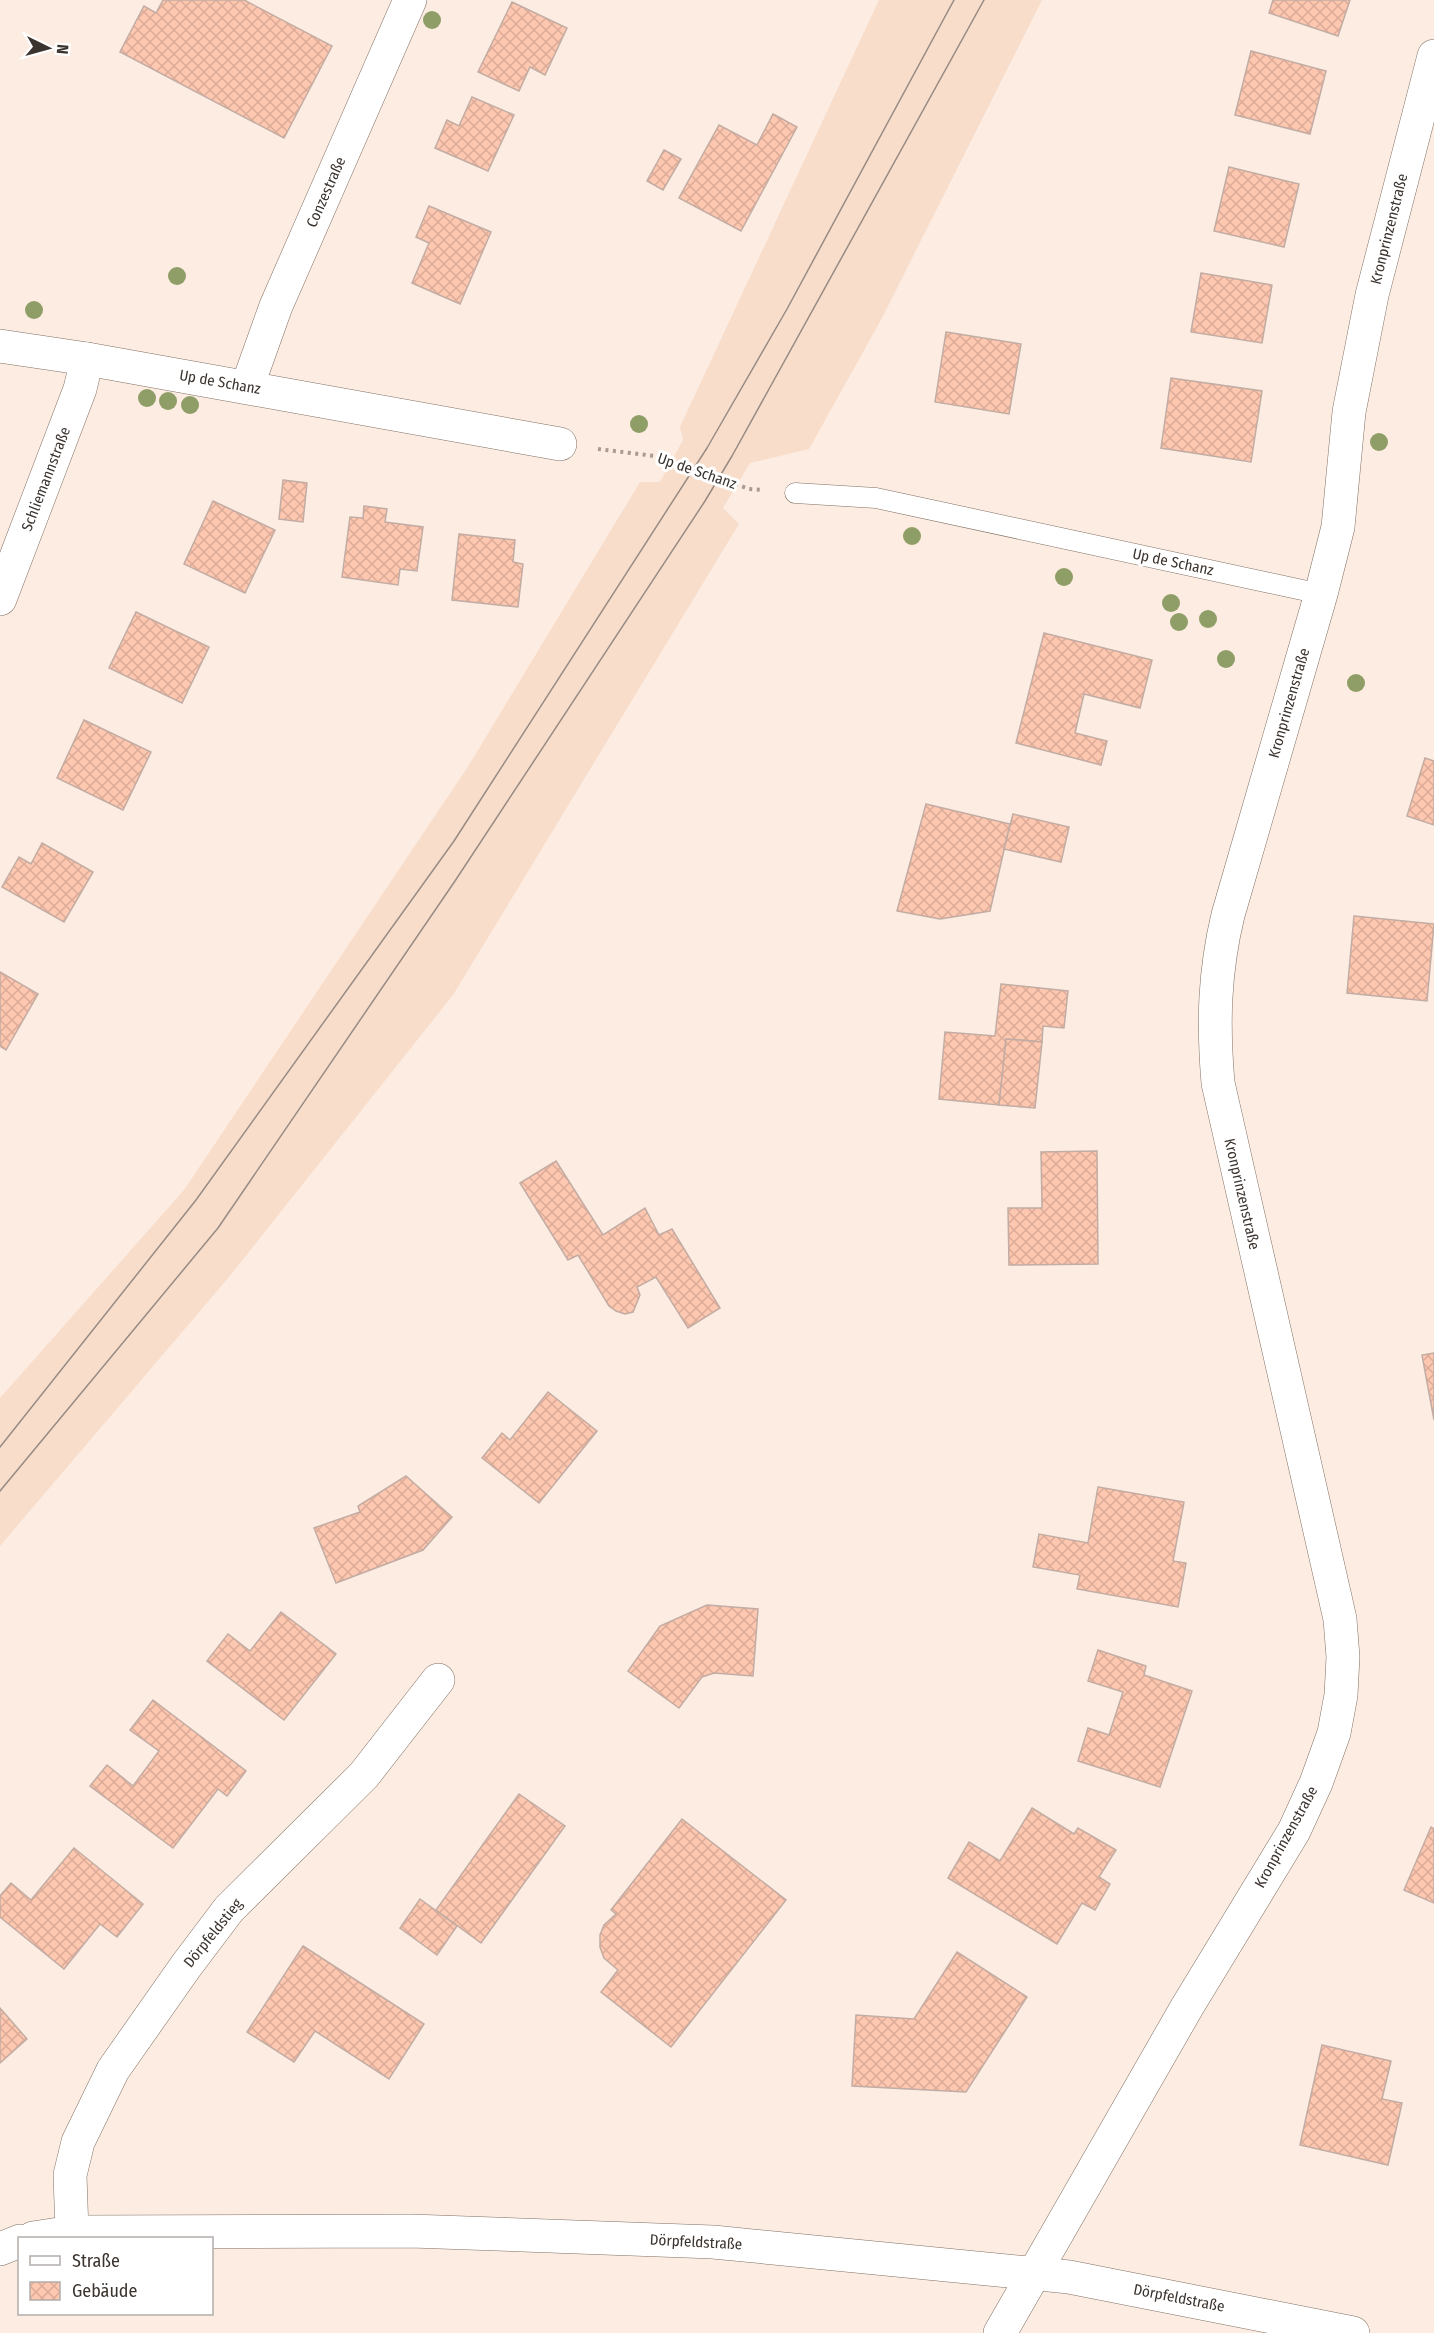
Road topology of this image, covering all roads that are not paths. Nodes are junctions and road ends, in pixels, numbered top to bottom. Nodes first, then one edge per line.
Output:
1 (410, 0) edge
2 (1434, 56) edge
3 (0, 346) edge
4 (87, 359) junction
5 (248, 387) junction
6 (560, 444) road end
7 (795, 493) road end
8 (1321, 594) junction
9 (0, 599) edge
10 (438, 1680) dead end
11 (72, 2232) junction
12 (40, 2237) edge
13 (18, 2242) edge
14 (0, 2249) edge
15 (1036, 2272) junction
16 (1000, 2333) edge
17 (1353, 2333) edge

1 - 5 street, Conzestraße
2 - 8 street, Kronprinzenstraße
3 - 4 street, Up de Schanz
4 - 5 street, Up de Schanz
4 - 9 street, Schliemannstraße
5 - 6 street, Up de Schanz
7 - 8 lane, Up de Schanz
8 - 15 street, Kronprinzenstraße
10 - 11 street, Dörpfeldstieg
11 - 12 street, Dörpfeldstraße
11 - 15 street, Dörpfeldstraße
13 - 14 street
15 - 16 street, Kronprinzenstraße
15 - 17 street, Dörpfeldstraße

